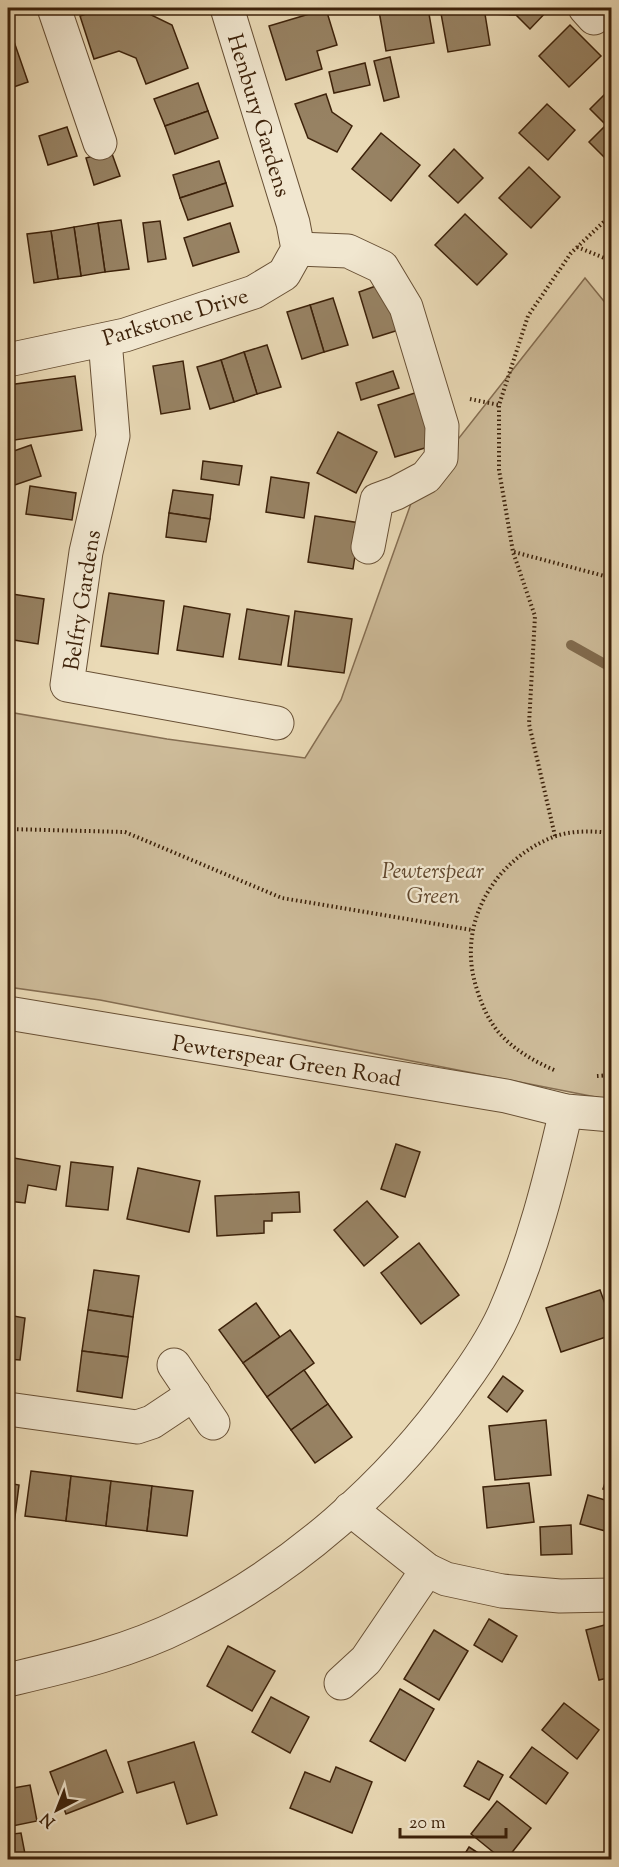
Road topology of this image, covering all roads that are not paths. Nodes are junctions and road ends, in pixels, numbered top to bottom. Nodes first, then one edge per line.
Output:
1 (54, 8) edge
2 (226, 8) edge
3 (100, 143) dead end
4 (296, 236) junction
5 (105, 340) junction
6 (8, 360) edge
7 (368, 547) dead end
8 (277, 723) dead end
9 (8, 1013) edge
10 (566, 1111) junction
11 (612, 1115) edge
12 (174, 1365) dead end
13 (194, 1394) junction
14 (8, 1409) edge
15 (213, 1423) dead end
16 (350, 1509) junction
17 (427, 1570) junction
18 (612, 1595) edge
19 (8, 1680) edge
20 (342, 1683) dead end

1 - 3 street
2 - 4 street, Henbury Gardens
4 - 5 street, Parkstone Drive
4 - 7 street
5 - 6 street, Parkstone Drive
5 - 8 street, Belfry Gardens
9 - 10 street, Pewterspear Green Road
10 - 11 street, Pewterspear Green Road
10 - 16 street
12 - 13 street
13 - 14 street
13 - 15 street
16 - 17 street
16 - 19 street
17 - 18 street
17 - 20 street

